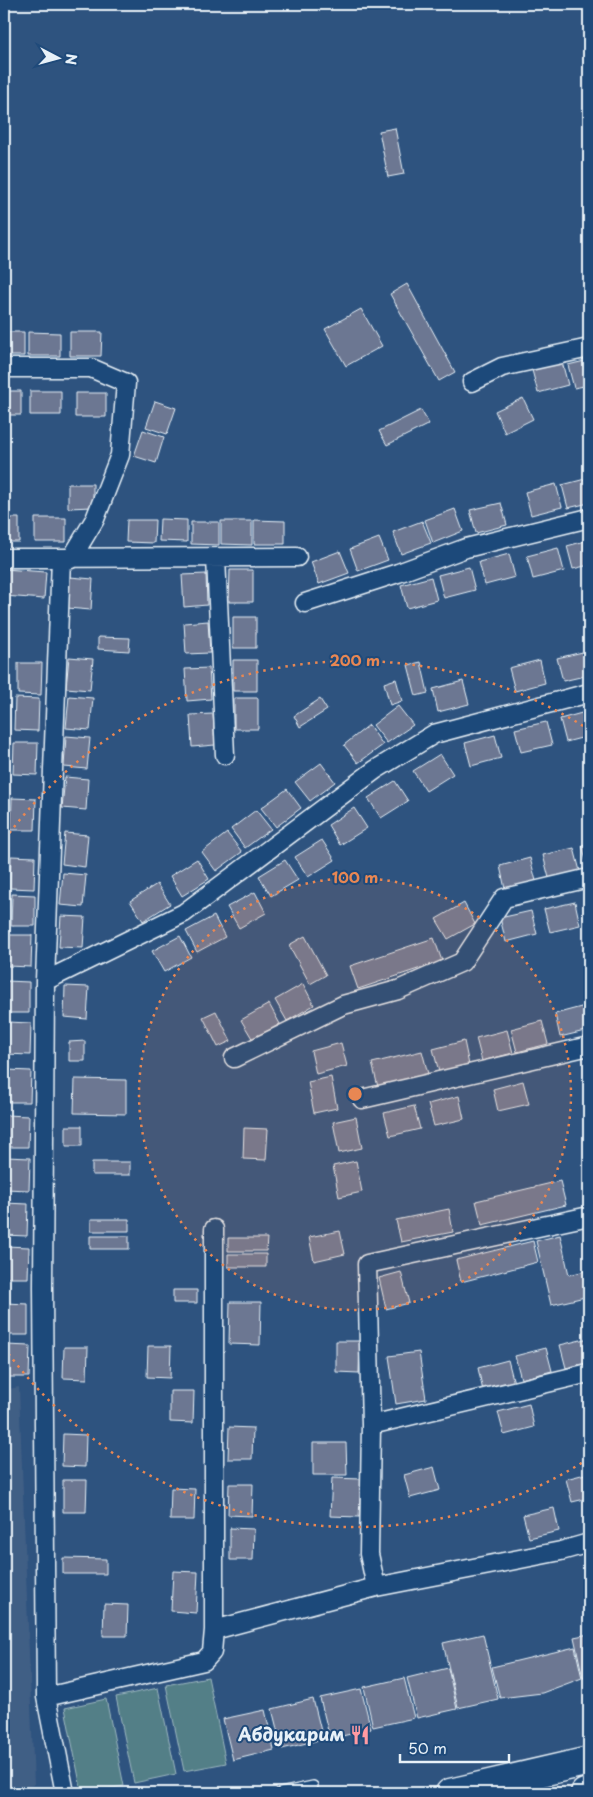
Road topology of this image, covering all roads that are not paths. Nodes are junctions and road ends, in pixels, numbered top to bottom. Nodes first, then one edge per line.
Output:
1 (589, 348) edge
2 (4, 368) edge
3 (472, 382) dead end
4 (589, 518) edge
5 (297, 557) dead end
6 (4, 558) edge
7 (216, 558) junction
8 (66, 559) junction
9 (305, 603) dead end
10 (589, 693) edge
11 (225, 755) dead end
12 (589, 878) edge
13 (45, 981) junction
14 (589, 1046) edge
15 (234, 1058) dead end
16 (362, 1099) dead end
17 (589, 1216) edge
18 (214, 1229) dead end
19 (589, 1373) edge
20 (371, 1425) junction
21 (589, 1543) edge
22 (376, 1587) junction
23 (214, 1630) junction
24 (46, 1696) junction
25 (589, 1761) edge
26 (313, 1786) dead end
27 (589, 1792) edge
28 (65, 1793) edge
29 (280, 1793) edge
30 (450, 1793) edge
31 (585, 1793) edge

1 - 3 street
2 - 8 street
4 - 9 street
5 - 7 street
6 - 8 street
7 - 8 street
7 - 11 street
8 - 13 street
10 - 13 street
12 - 15 street
13 - 24 street
14 - 16 street
17 - 20 street
18 - 23 street
19 - 20 street
20 - 22 street
21 - 22 street
22 - 23 street
23 - 24 street
24 - 28 street
25 - 30 highway
26 - 29 lane
27 - 31 highway

